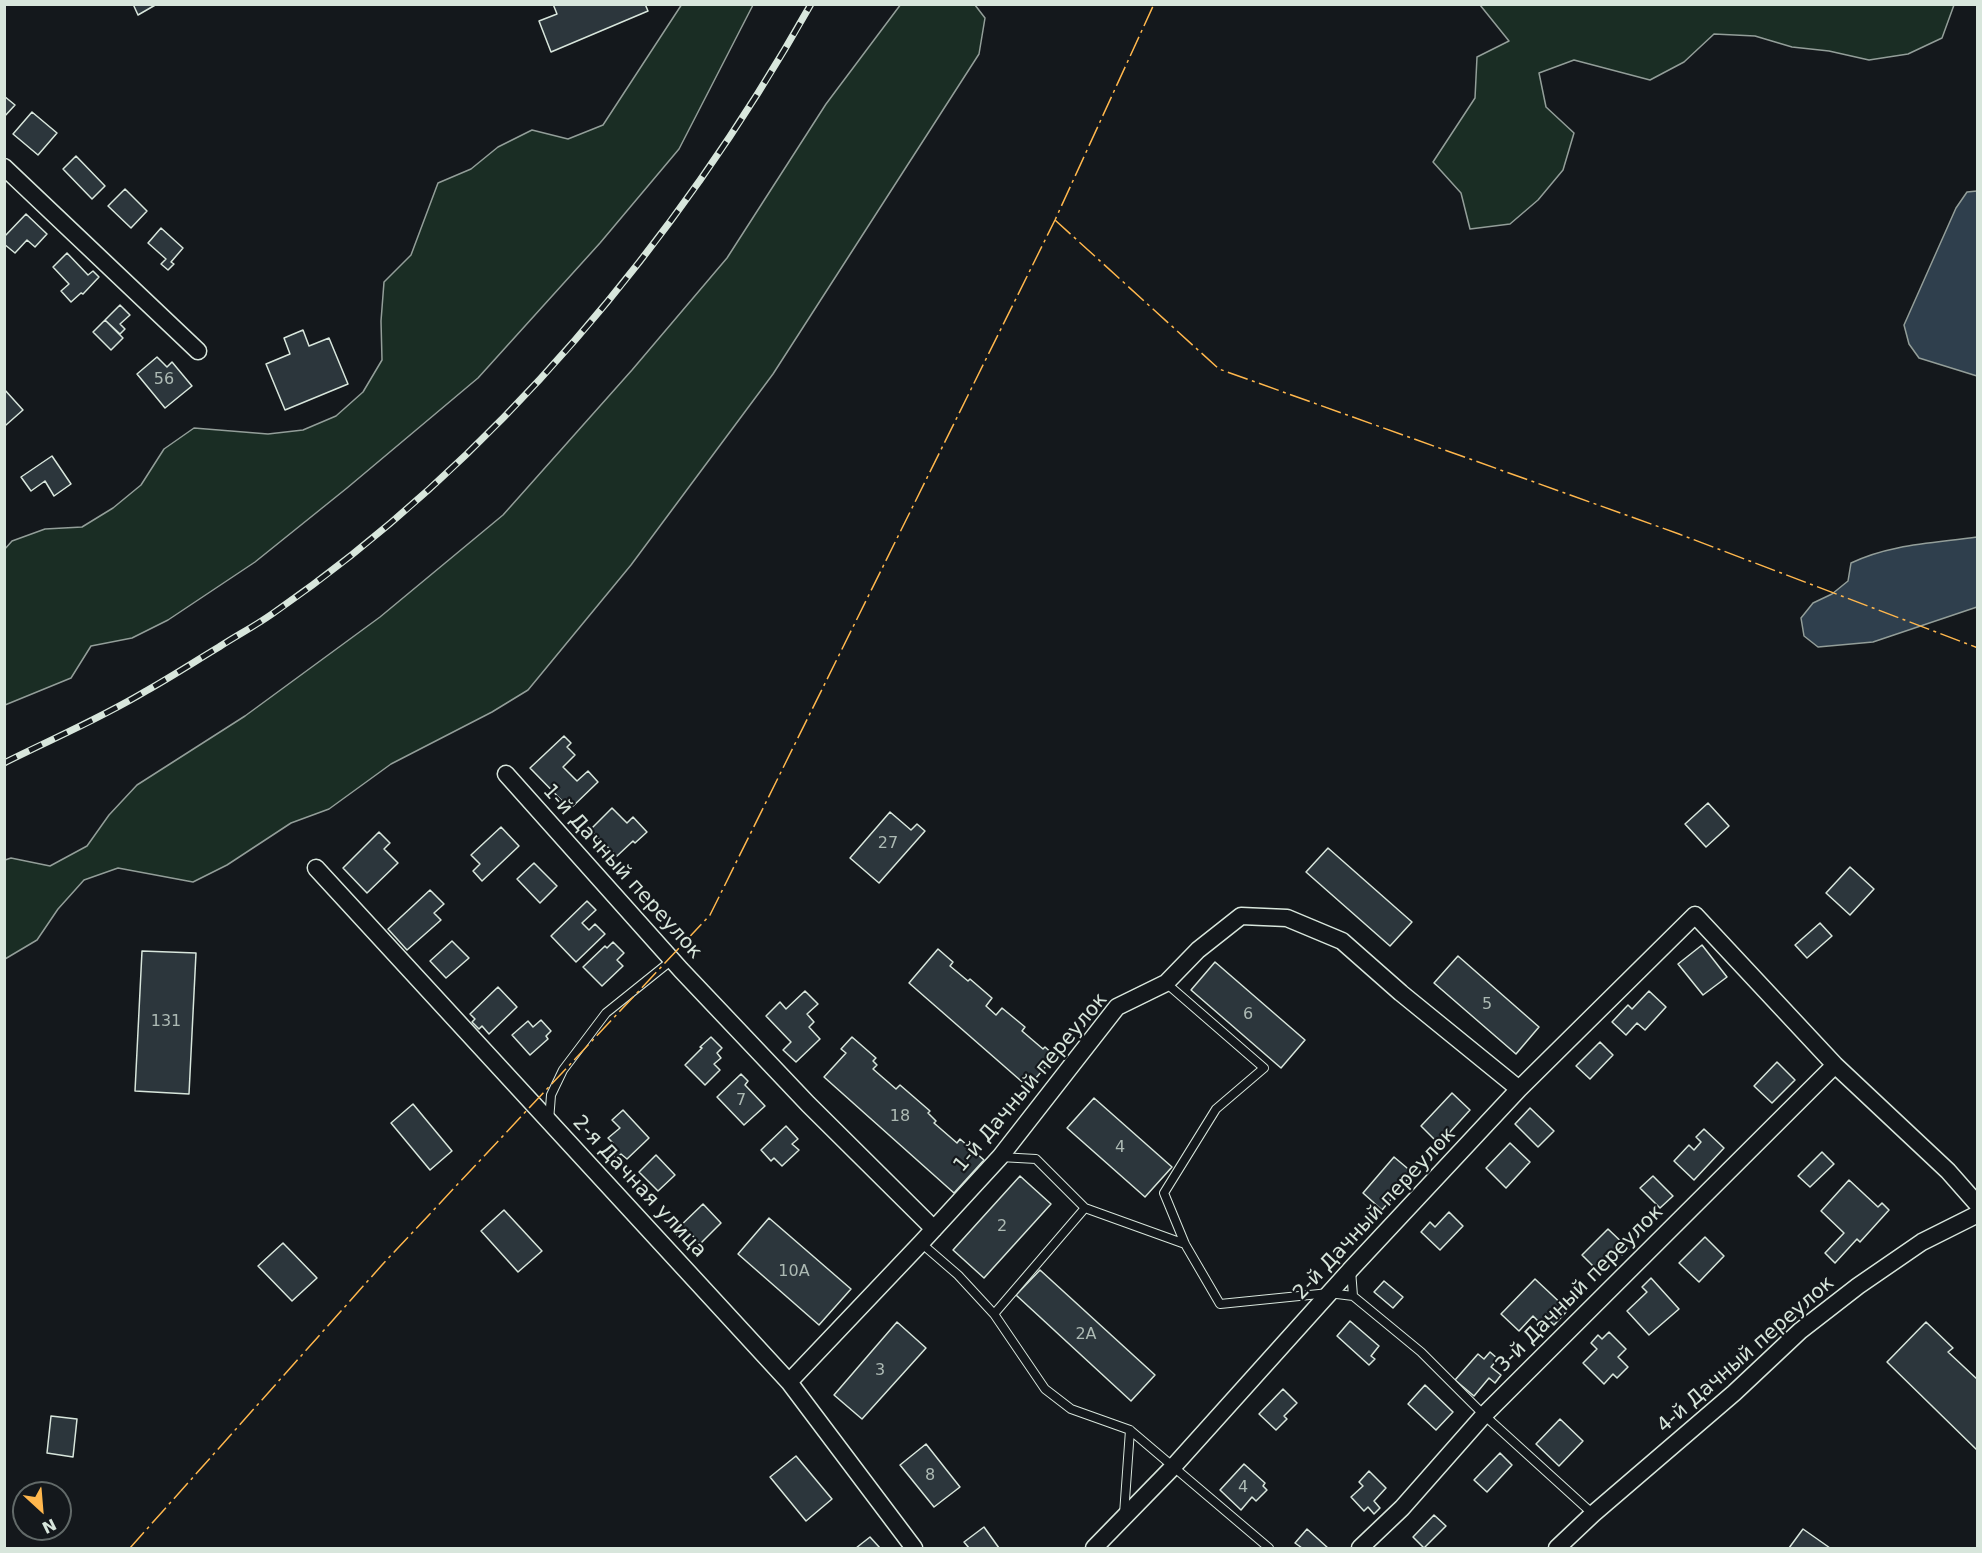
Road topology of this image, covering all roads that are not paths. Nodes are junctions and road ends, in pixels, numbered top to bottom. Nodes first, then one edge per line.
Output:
1 (4, 167) edge
2 (198, 351) dead end
3 (506, 774) dead end
4 (316, 868) dead end
5 (672, 960) junction
6 (1166, 983) junction
7 (1836, 1065) junction
8 (1519, 1089) junction
9 (549, 1121) junction
10 (1000, 1157) junction
11 (1977, 1205) edge
12 (1086, 1208) junction
13 (1977, 1214) edge
14 (934, 1229) junction
15 (921, 1243) junction
16 (1185, 1244) junction
17 (1351, 1269) junction
18 (1329, 1293) junction
19 (1353, 1296) junction
20 (994, 1314) junction
21 (789, 1382) junction
22 (1484, 1415) junction
23 (1130, 1430) junction
24 (1173, 1467) junction
25 (1593, 1514) junction
26 (1124, 1517) junction
27 (914, 1548) edge
28 (1094, 1548) edge
29 (1269, 1548) edge
30 (1360, 1548) edge
31 (1557, 1548) edge

1 - 2 street
3 - 5 street, 1-й Дачный переулок
4 - 9 street, 2-я Дачная улица
5 - 9 lane
5 - 14 street, 1-й Дачный переулок
6 - 8 street, 1-й Дачный переулок
6 - 10 street, 1-й Дачный переулок
6 - 16 lane
7 - 8 street, 2-й Дачный переулок
7 - 11 street
7 - 22 street, 3-й Дачный переулок
8 - 17 street, 2-й Дачный переулок
9 - 21 street, 2-я Дачная улица
10 - 12 lane
10 - 14 street, 1-й Дачный переулок
12 - 16 lane
12 - 20 lane
13 - 25 street, 4-й Дачный переулок
14 - 15 street, 1-й Дачный переулок
15 - 20 lane
15 - 21 street, 1-й Дачный переулок
16 - 18 lane
17 - 18 street, 2-й Дачный переулок
17 - 19 lane
18 - 19 lane
18 - 24 street, 2-й Дачный переулок
19 - 22 lane
20 - 23 lane
21 - 27 street, 2-я Дачная улица
22 - 25 lane
22 - 30 street, 3-й Дачный переулок
23 - 24 lane
23 - 26 lane
24 - 26 street, 2-й Дачный переулок
24 - 29 lane
25 - 31 street, 4-й Дачный переулок
26 - 28 street, 2-й Дачный переулок

